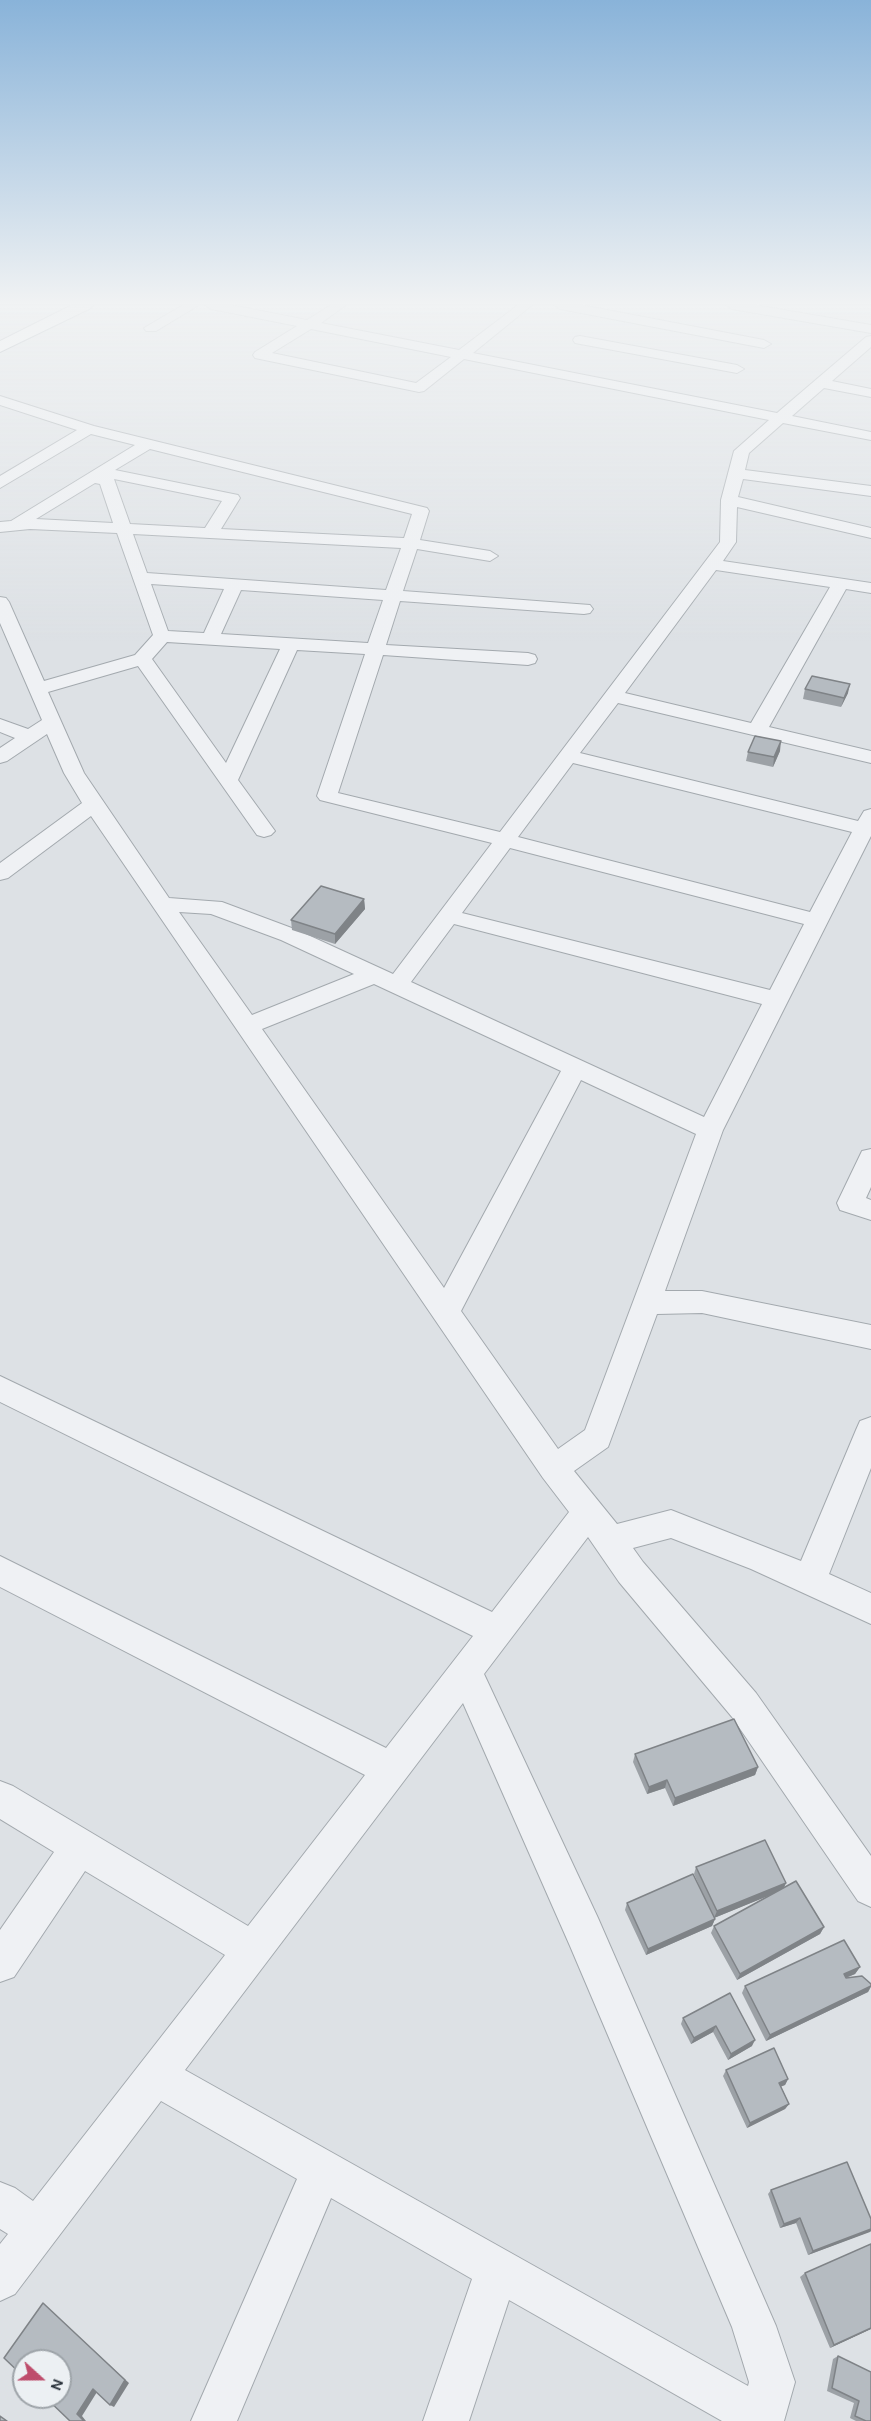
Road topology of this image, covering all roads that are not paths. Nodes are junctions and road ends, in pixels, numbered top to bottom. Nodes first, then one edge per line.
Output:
1 (55, 418) edge
2 (780, 418) joint
3 (89, 429) junction
4 (871, 436) edge
5 (148, 443) junction
6 (736, 473) junction
7 (97, 474) junction
8 (0, 483) edge
9 (871, 490) edge
10 (729, 500) junction
11 (7, 527) edge
12 (122, 529) junction
13 (210, 533) junction
14 (871, 533) edge
15 (410, 543) junction
16 (490, 556) dead end
17 (712, 564) junction
18 (140, 578) junction
19 (840, 584) junction
20 (235, 585) junction
21 (871, 588) edge
22 (393, 596) junction
23 (1, 606) edge
24 (584, 609) dead end
25 (162, 636) junction
26 (210, 639) junction
27 (291, 644) junction
28 (376, 649) junction
29 (142, 659) junction
30 (528, 659) dead end
31 (38, 689) junction
32 (613, 696) junction
33 (52, 722) junction
34 (0, 725) edge
35 (757, 730) junction
36 (30, 737) junction
37 (568, 756) junction
38 (0, 757) edge
39 (871, 757) edge
40 (228, 780) junction
41 (93, 804) junction
42 (868, 822) edge
43 (264, 831) dead end
44 (505, 840) junction
45 (0, 873) edge
46 (162, 904) junction
47 (448, 916) junction
48 (818, 921) junction
49 (387, 979) junction
50 (777, 1000) junction
51 (247, 1026) junction
52 (575, 1067) junction
53 (710, 1130) junction
54 (871, 1158) edge
55 (871, 1210) edge
56 (646, 1305) junction
57 (446, 1312) junction
58 (871, 1337) edge
59 (0, 1388) edge
60 (871, 1430) edge
61 (554, 1469) junction
62 (599, 1526) junction
63 (0, 1571) edge
64 (810, 1580) junction
65 (871, 1609) edge
66 (497, 1631) junction
67 (466, 1671) junction
68 (391, 1769) junction
69 (0, 1799) edge
70 (80, 1847) junction
71 (865, 1869) edge
72 (252, 1950) junction
73 (0, 1963) edge
74 (156, 2076) junction
75 (322, 2170) junction
76 (0, 2203) edge
77 (38, 2230) junction
78 (497, 2270) junction
79 (0, 2279) edge
80 (761, 2420) edge
81 (214, 2421) edge
82 (446, 2421) edge

1 - 3 street
2 - 4 street
2 - 6 street
3 - 5 street
3 - 8 street
5 - 7 street
5 - 15 street
6 - 9 street
6 - 10 street
7 - 11 street
7 - 12 street
7 - 13 street
10 - 14 street
10 - 17 street
11 - 12 street
12 - 13 street
12 - 18 street
13 - 15 street
15 - 16 street
15 - 22 street
17 - 19 street
17 - 32 street
18 - 20 street
18 - 25 street
19 - 21 street
19 - 35 street
20 - 22 street
20 - 26 street
22 - 24 street
22 - 28 street
23 - 31 street
25 - 26 street
25 - 29 street
26 - 27 street
27 - 28 street
27 - 40 street
28 - 30 street
28 - 44 street
29 - 31 street
29 - 40 street
31 - 33 street
32 - 35 street
32 - 37 street
33 - 36 street
33 - 41 street
34 - 36 street
35 - 39 street
36 - 38 street
37 - 42 street
37 - 44 street
40 - 43 street
41 - 45 street
41 - 46 street
42 - 48 street
44 - 47 street
44 - 48 street
46 - 49 street
46 - 51 street
47 - 49 street
47 - 50 street
48 - 50 street
49 - 51 street
49 - 52 street
50 - 53 street
51 - 57 street
52 - 53 street
52 - 57 street
53 - 56 street
54 - 55 street
56 - 58 street
56 - 61 street
57 - 61 street
59 - 66 street
60 - 64 street
61 - 62 street
62 - 64 street
62 - 66 street
62 - 71 street
63 - 68 street
64 - 65 street
66 - 67 street
67 - 68 street
67 - 80 street
68 - 72 street
69 - 70 street
70 - 72 street
70 - 73 street
72 - 74 street
74 - 75 street
74 - 77 street
75 - 78 street
75 - 81 street
76 - 77 street
77 - 79 street
78 - 80 street
78 - 82 street

